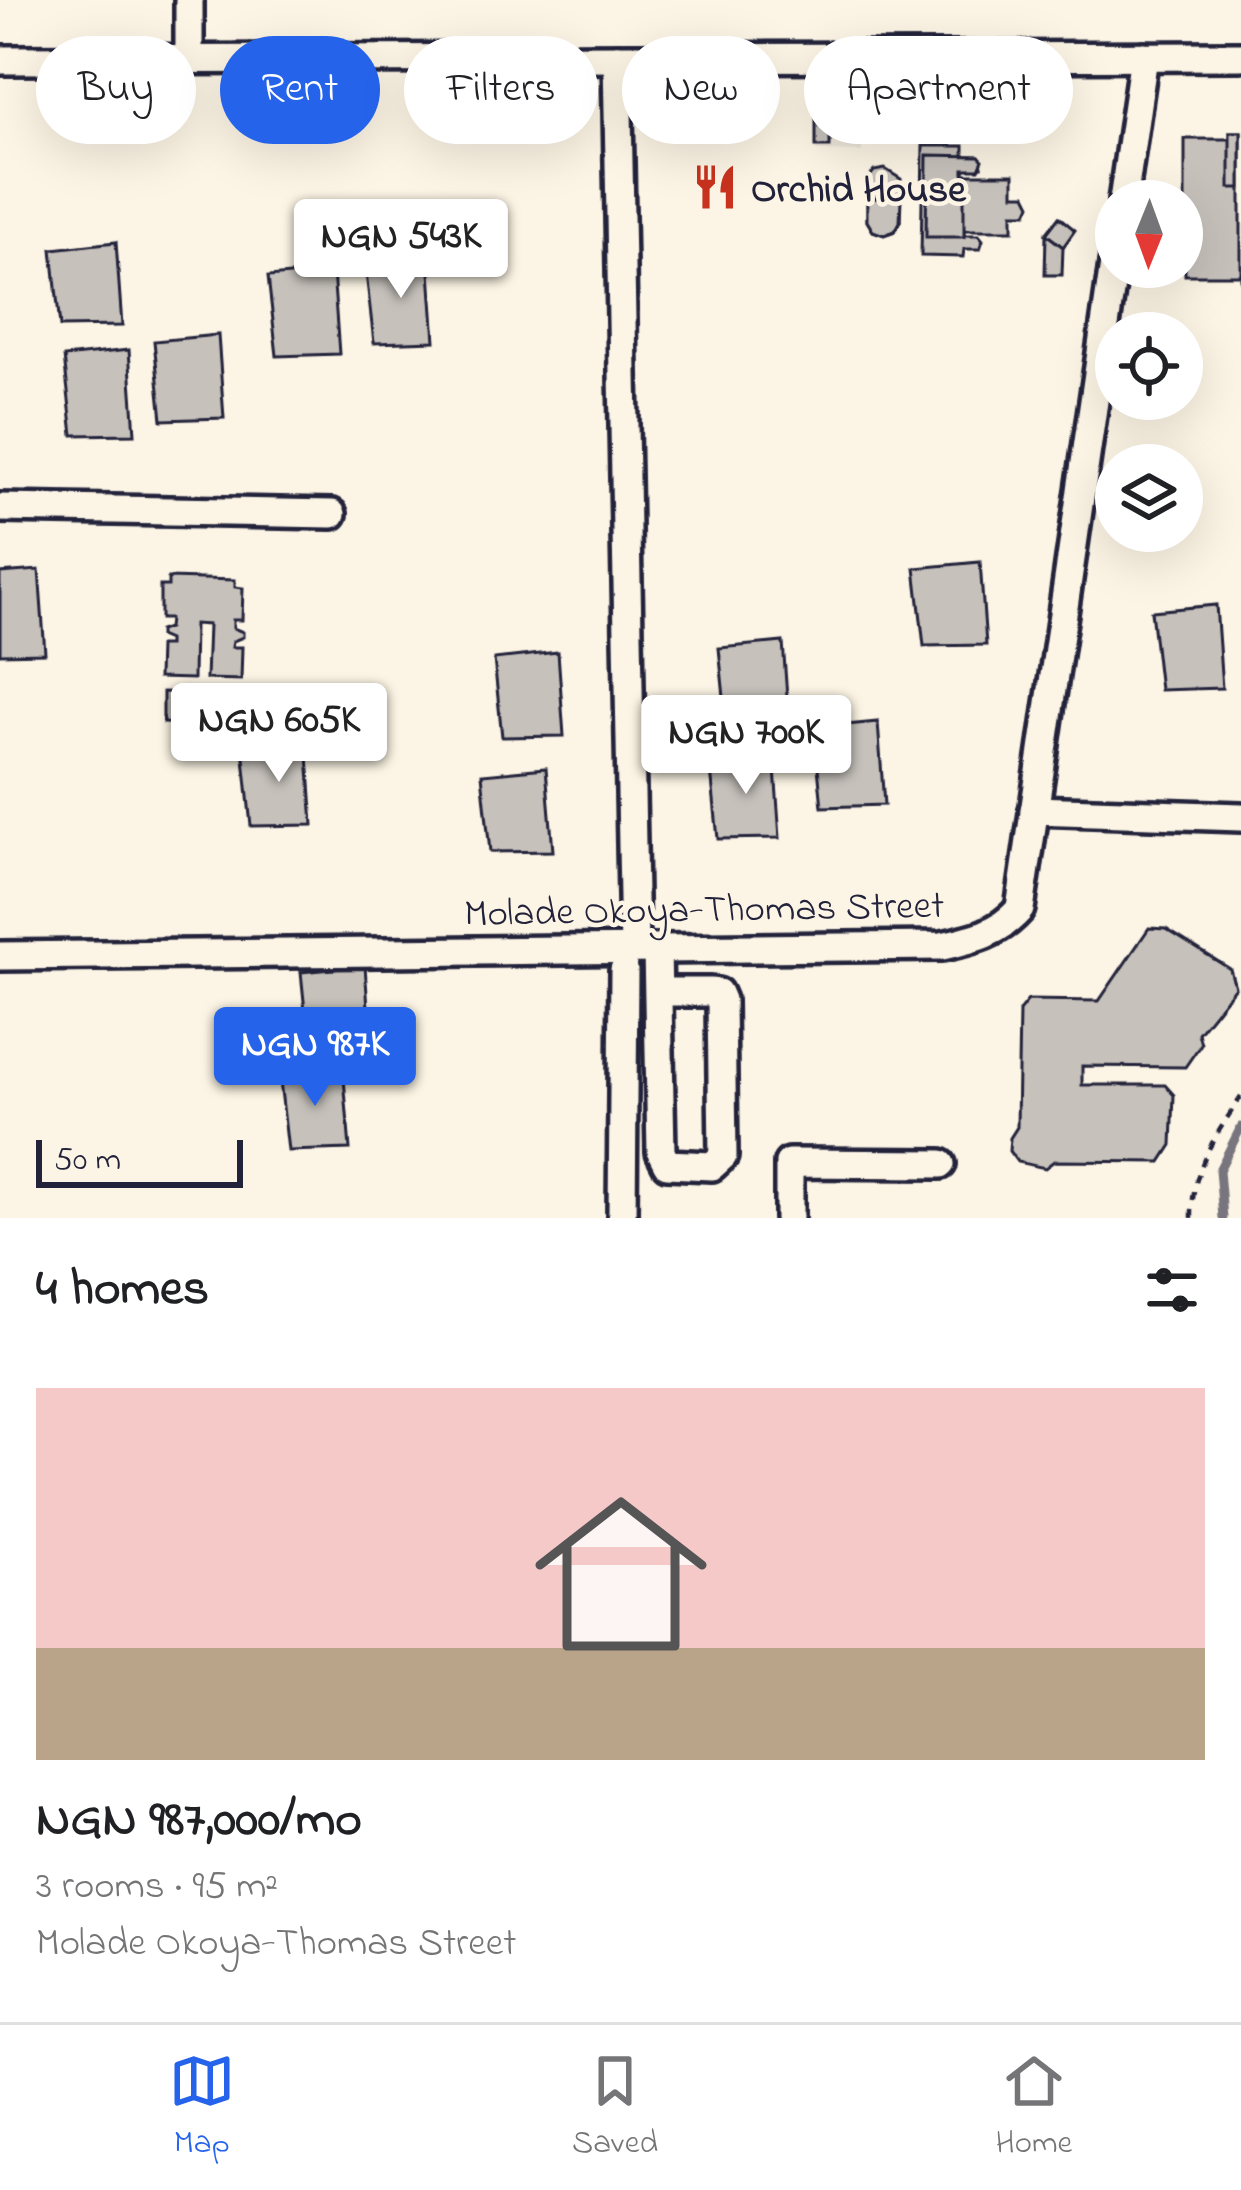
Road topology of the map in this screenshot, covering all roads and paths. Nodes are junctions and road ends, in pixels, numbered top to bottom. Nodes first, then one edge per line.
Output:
1 (189, 0) edge
2 (189, 36) edge
3 (1144, 56) junction
4 (1241, 56) edge
5 (617, 58) junction
6 (196, 59) edge
7 (0, 60) edge
8 (36, 60) edge
9 (1126, 180) edge
10 (1110, 288) edge
11 (0, 508) edge
12 (332, 514) dead end
13 (1034, 810) junction
14 (1241, 817) edge
15 (0, 956) edge
16 (638, 956) junction
17 (658, 992) junction
18 (1241, 1097) edge
19 (941, 1164) dead end
20 (622, 1218) edge
21 (789, 1218) edge
22 (1192, 1218) edge

1 - 2 street
3 - 4 street
3 - 5 street
3 - 9 street
5 - 6 street
5 - 16 street
7 - 8 street
10 - 13 street, Molade Okoya-Thomas Street
11 - 12 street
13 - 14 street
13 - 16 street, Molade Okoya-Thomas Street
15 - 16 street, Molade Okoya-Thomas Street
16 - 17 street
16 - 20 street
17 - 17 street
18 - 22 path
19 - 21 street

